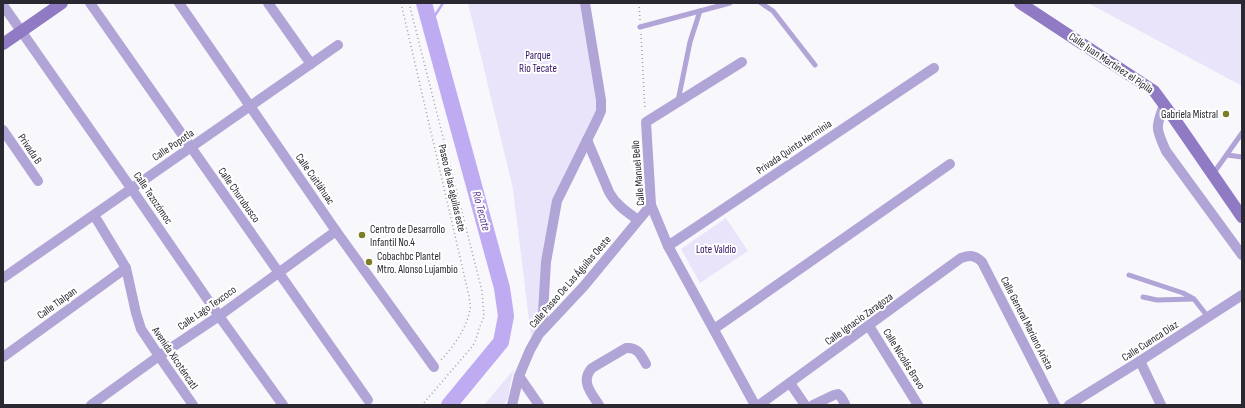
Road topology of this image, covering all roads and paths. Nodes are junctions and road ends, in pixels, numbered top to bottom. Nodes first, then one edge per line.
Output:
1 (62, 3) edge
2 (90, 3) edge
3 (179, 3) edge
4 (268, 3) edge
5 (401, 3) edge
6 (408, 3) edge
7 (584, 3) edge
8 (639, 3) edge
9 (730, 3) edge
10 (761, 3) edge
11 (1025, 4) edge
12 (3, 5) edge
13 (700, 11) junction
14 (640, 27) junction
15 (21, 31) junction
16 (3, 44) edge
17 (338, 45) dead end
18 (742, 62) dead end
19 (311, 64) junction
20 (816, 65) dead end
21 (934, 68) dead end
22 (677, 103) junction
23 (1164, 105) junction
24 (250, 106) junction
25 (646, 122) junction
26 (3, 130) edge
27 (1242, 133) edge
28 (588, 140) junction
29 (191, 147) junction
30 (1227, 155) junction
31 (1242, 157) edge
32 (950, 164) dead end
33 (1213, 175) junction
34 (38, 181) dead end
35 (131, 188) junction
36 (651, 205) junction
37 (94, 215) junction
38 (1242, 217) edge
39 (638, 220) junction
40 (336, 231) junction
41 (668, 246) junction
42 (973, 255) joint
43 (1242, 255) edge
44 (126, 268) junction
45 (278, 272) junction
46 (1128, 275) dead end
47 (3, 278) edge
48 (1242, 295) edge
49 (1143, 297) dead end
50 (1194, 299) junction
51 (219, 316) junction
52 (1208, 317) junction
53 (869, 326) junction
54 (714, 328) junction
55 (542, 330) junction
56 (159, 356) junction
57 (3, 357) edge
58 (1140, 361) junction
59 (646, 364) dead end
60 (434, 367) joint
61 (519, 376) junction
62 (790, 383) junction
63 (368, 400) dead end
64 (845, 404) dead end
65 (92, 405) edge
66 (193, 405) edge
67 (283, 405) edge
68 (422, 405) edge
69 (512, 405) edge
70 (539, 405) edge
71 (600, 405) edge
72 (755, 405) edge
73 (760, 405) edge
74 (804, 405) edge
75 (813, 405) edge
76 (918, 405) edge
77 (1055, 405) edge
78 (1069, 405) edge
79 (1161, 405) edge

1 - 15 main road
2 - 29 street, Calle Churubusco
3 - 24 street, Calle Cuitláhuac
4 - 19 street
5 - 60 path, Paseo de las aguilas este
6 - 68 path
7 - 28 street
8 - 14 path
9 - 13 lane
10 - 20 lane
11 - 23 main road, Calle Juan Martínez el Pípila
12 - 15 street, Calle Tezozómoc
13 - 14 lane
13 - 22 lane
14 - 25 path
15 - 16 main road
15 - 35 street, Calle Tezozómoc
17 - 19 street, Calle Popotla
18 - 22 street
19 - 24 street, Calle Popotla
21 - 41 street, Privada Quinta Herminia
22 - 25 street
23 - 33 main road, Calle Juan Martínez el Pípila
23 - 43 street
24 - 29 street, Calle Popotla
24 - 40 street, Calle Cuitláhuac
25 - 36 street, Calle Manuel Bello
26 - 34 street, Privada B
27 - 30 lane
28 - 39 street
28 - 55 street
29 - 35 street, Calle Popotla
29 - 45 street, Calle Churubusco
30 - 31 lane
30 - 33 lane
32 - 54 street
33 - 38 main road, Calle Juan Martínez el Pípila
35 - 37 street, Calle Popotla
35 - 51 street, Calle Tezozómoc
36 - 39 street, Calle Paseo De Las Águilas Oeste
36 - 41 street, Calle Manuel Bello
37 - 44 street, Avenida Xicoténcatl
37 - 47 street, Calle Popotla
39 - 55 street, Calle Paseo De Las Águilas Oeste
40 - 45 street, Calle Lago Texcoco
40 - 60 street, Calle Cuitláhuac
41 - 54 street, Calle Manuel Bello
42 - 53 street, Calle Ignacio Zaragoza
42 - 77 street, Calle General Mariano Arista
44 - 56 street, Avenida Xicoténcatl
44 - 57 street, Calle Tlalpan
45 - 51 street, Calle Lago Texcoco
45 - 63 street, Calle Churubusco
46 - 50 lane
48 - 52 street, Calle Cuenca Díaz
49 - 50 lane
50 - 52 lane
51 - 56 street, Calle Lago Texcoco
51 - 67 street, Calle Tezozómoc
52 - 58 street, Calle Cuenca Díaz
53 - 62 street, Calle Ignacio Zaragoza
53 - 76 street, Calle Nicolás Bravo
54 - 72 street, Calle Manuel Bello
55 - 61 street, Calle Paseo De Las Águilas Oeste
56 - 65 street, Calle Lago Texcoco
56 - 66 street, Avenida Xicoténcatl
58 - 78 street, Calle Cuenca Díaz
58 - 79 street
59 - 71 street
61 - 69 street, Calle Paseo De Las Águilas Oeste
61 - 70 street
62 - 73 street, Calle Ignacio Zaragoza
62 - 74 street
64 - 75 street

